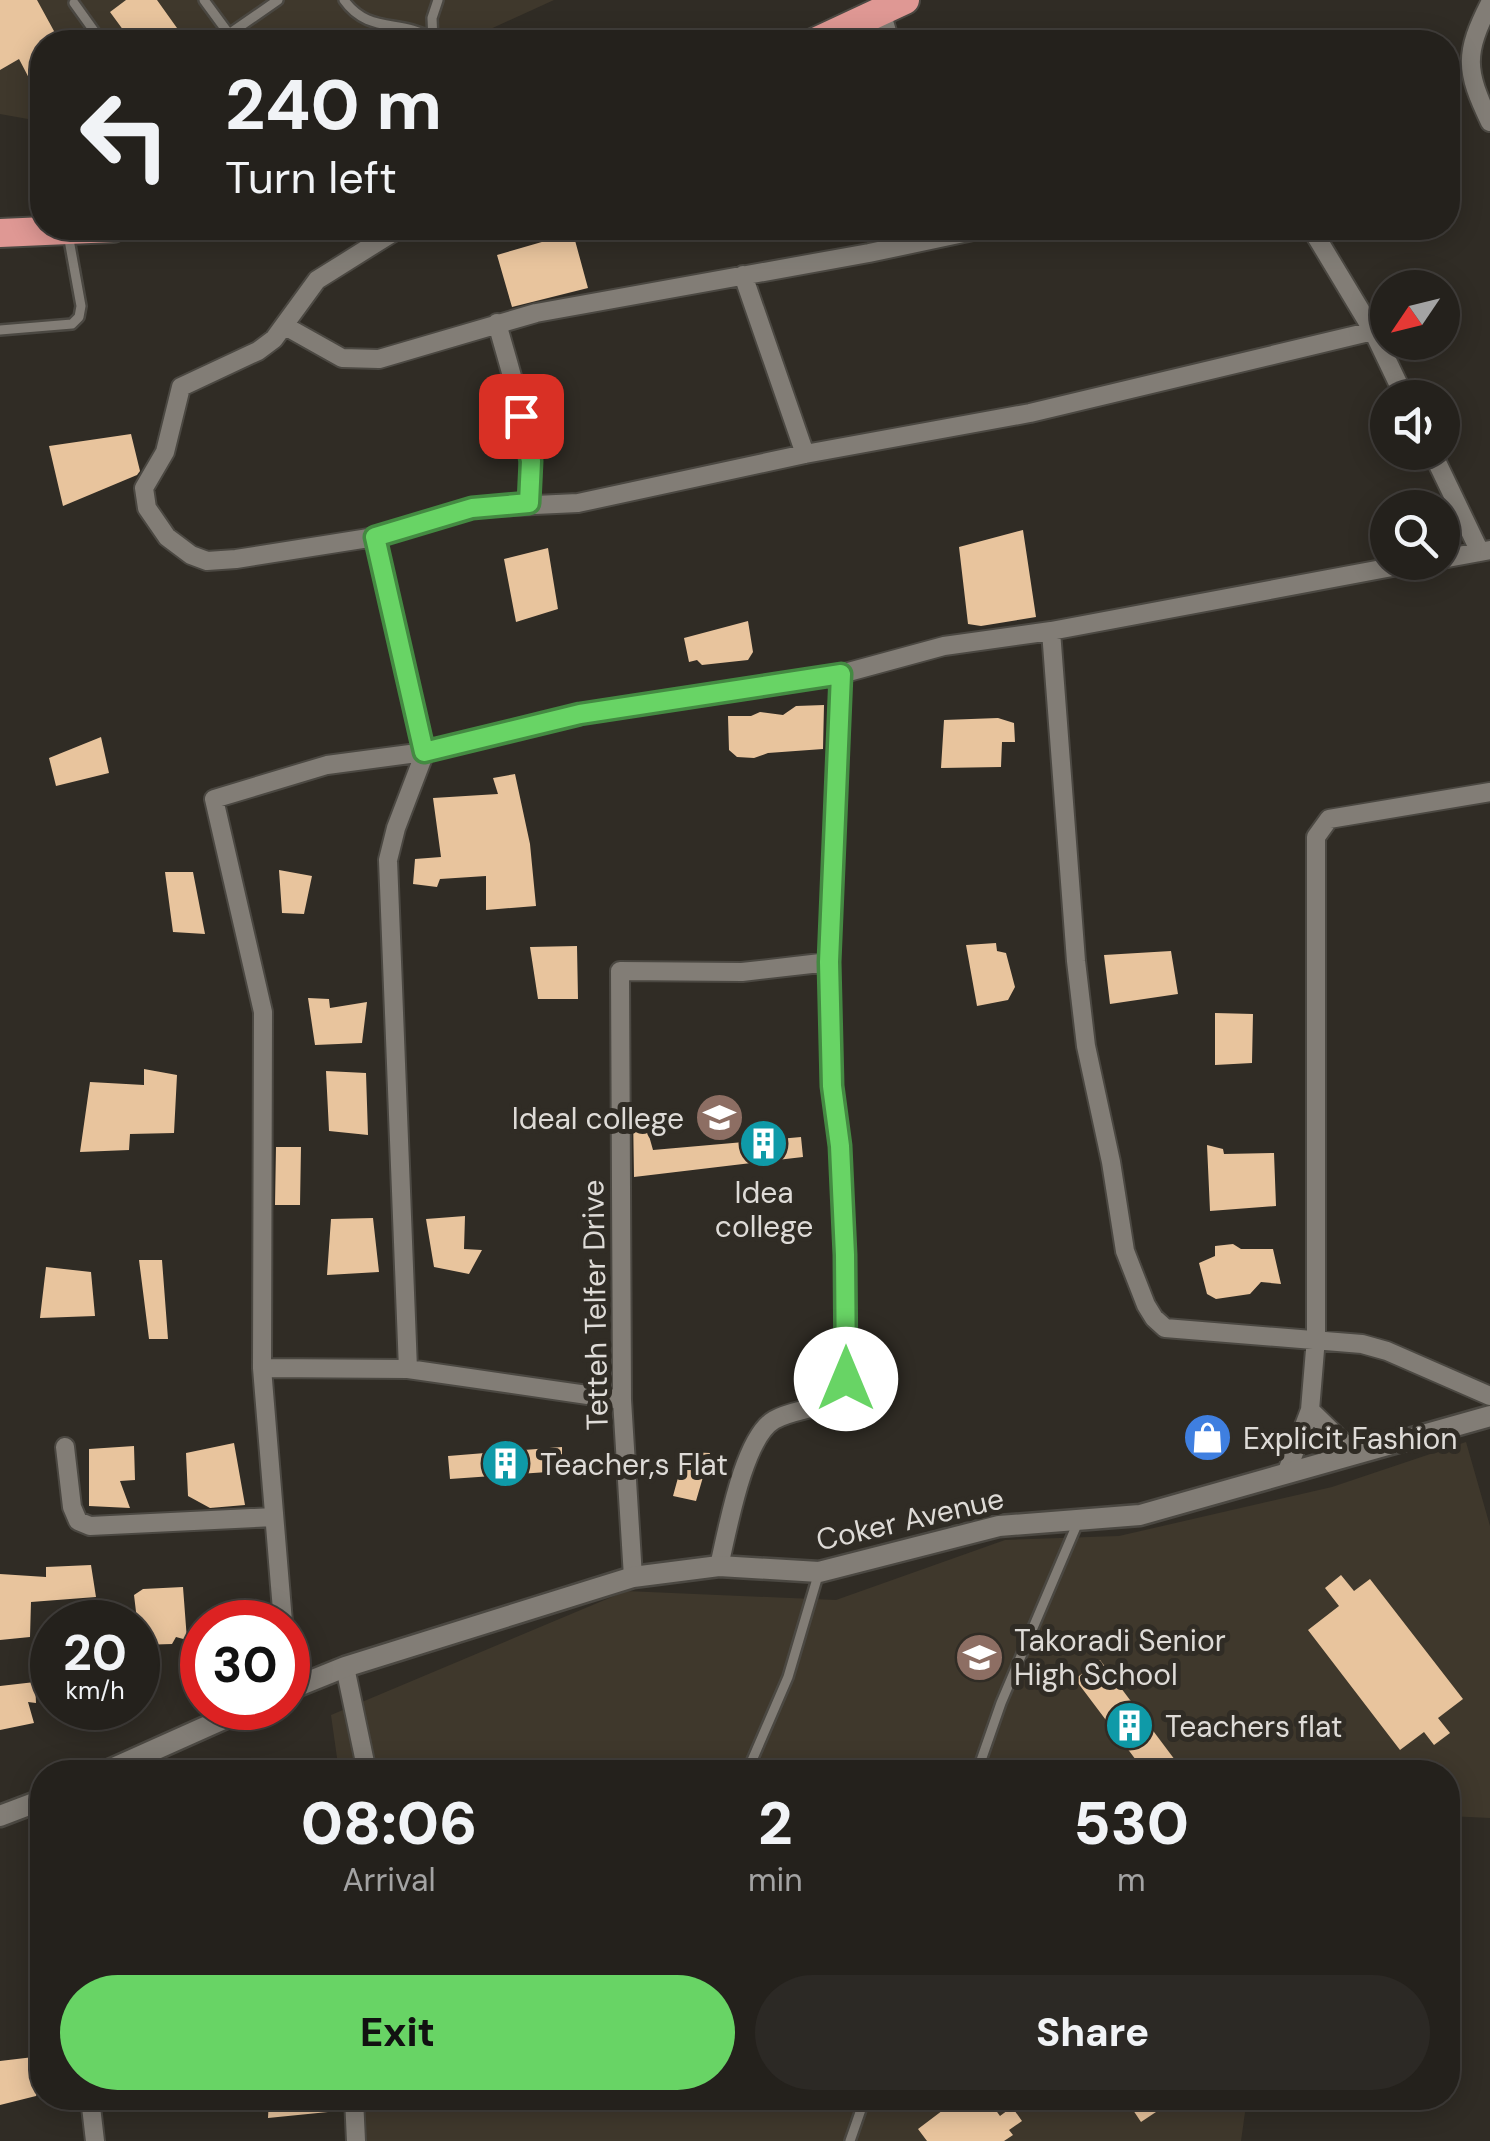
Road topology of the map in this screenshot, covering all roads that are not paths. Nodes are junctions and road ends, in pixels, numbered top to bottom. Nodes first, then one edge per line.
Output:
1 (204, 0) edge
2 (278, 0) edge
3 (344, 0) edge
4 (438, 0) edge
5 (1490, 3) edge
6 (74, 4) dead end
7 (893, 6) edge
8 (93, 30) edge
9 (226, 30) edge
10 (242, 30) edge
11 (418, 30) edge
12 (434, 30) edge
13 (841, 30) edge
14 (1490, 122) edge
15 (30, 232) edge
16 (0, 233) edge
17 (70, 240) edge
18 (381, 240) edge
19 (908, 240) edge
20 (1318, 240) edge
21 (744, 275) junction
22 (498, 323) junction
23 (285, 326) junction
24 (1370, 327) edge
25 (0, 330) edge
26 (1370, 333) edge
27 (805, 454) junction
28 (1442, 470) edge
29 (529, 503) junction
30 (375, 537) junction
31 (1485, 551) edge
32 (1460, 556) edge
33 (1370, 571) edge
34 (1050, 631) junction
35 (841, 674) junction
36 (424, 752) junction
37 (1490, 792) edge
38 (829, 962) junction
39 (1316, 1338) junction
40 (262, 1368) junction
41 (408, 1369) junction
42 (1490, 1396) edge
43 (622, 1400) junction
44 (1310, 1410) junction
45 (1490, 1416) edge
46 (65, 1447) dead end
47 (1355, 1454) junction
48 (1286, 1474) junction
49 (274, 1518) junction
50 (1078, 1522) junction
51 (719, 1566) junction
52 (819, 1572) junction
53 (633, 1577) junction
54 (281, 1600) edge
55 (345, 1667) junction
56 (310, 1681) edge
57 (199, 1730) edge
58 (132, 1760) edge
59 (364, 1760) edge
60 (752, 1760) edge
61 (981, 1760) edge
62 (30, 1805) edge
63 (0, 1816) edge
64 (91, 2110) edge
65 (355, 2110) edge
66 (861, 2110) edge
67 (95, 2141) edge
68 (356, 2141) edge
69 (850, 2141) edge

1 - 9 lane
2 - 10 lane
3 - 11 lane
4 - 12 lane
5 - 14 street
6 - 8 lane
7 - 13 highway
15 - 16 highway
17 - 25 lane
18 - 23 street
19 - 21 street
20 - 24 street
21 - 22 street
21 - 27 street
22 - 23 street
22 - 29 street
23 - 30 street
26 - 27 street
27 - 29 street
28 - 31 street
29 - 30 street
30 - 36 street
31 - 32 street
33 - 34 street
34 - 35 street
34 - 39 street
35 - 36 street
35 - 38 street
36 - 40 street
36 - 41 street
37 - 39 street
38 - 43 street, Tetteh Telfer Drive
38 - 51 street
39 - 42 street
39 - 44 street
40 - 41 street
40 - 49 street
41 - 43 street
43 - 53 street, Tetteh Telfer Drive
44 - 47 street
44 - 48 street
45 - 47 street, Coker Avenue
46 - 49 street
47 - 48 street, Coker Avenue
48 - 50 street, Coker Avenue
49 - 54 street
50 - 52 street, Coker Avenue
50 - 61 lane
51 - 52 street, Coker Avenue
51 - 53 street, Coker Avenue
52 - 60 lane
53 - 55 street, Coker Avenue
55 - 56 street, Coker Avenue
55 - 59 street
57 - 58 street
62 - 63 street
64 - 67 street
65 - 68 street
66 - 69 lane

